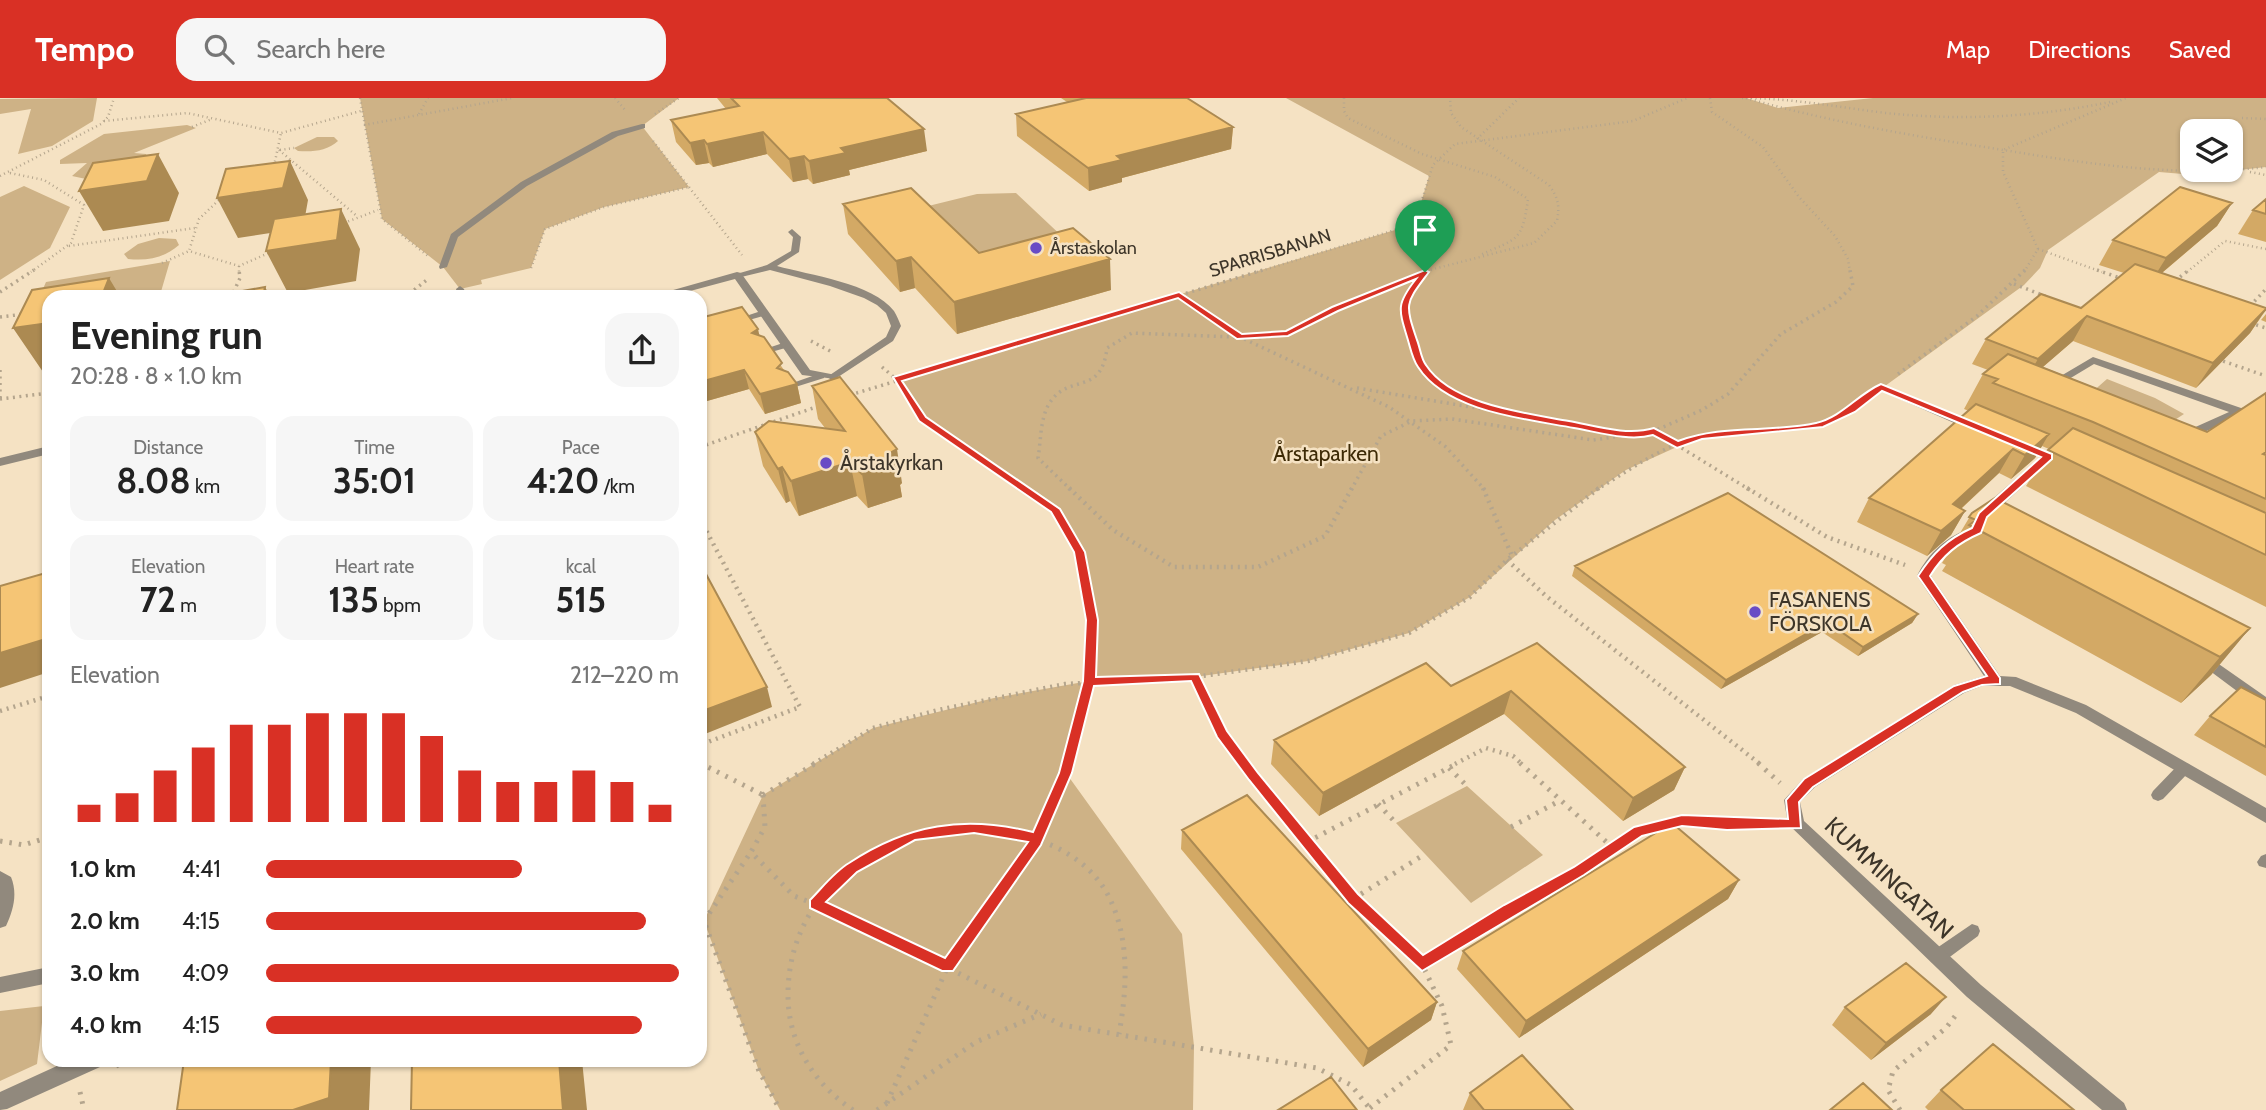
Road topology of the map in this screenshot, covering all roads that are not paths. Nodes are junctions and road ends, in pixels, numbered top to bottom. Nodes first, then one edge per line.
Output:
1 (642, 126) road end
2 (792, 232) dead end
3 (443, 267) road end
4 (770, 267) junction
5 (737, 275) junction
6 (680, 290) edge
7 (764, 313) junction
8 (742, 318) edge
9 (786, 345) junction
10 (764, 351) edge
11 (826, 376) junction
12 (2060, 380) edge
13 (789, 386) edge
14 (1881, 387) road end
15 (2266, 408) edge
16 (2238, 411) junction
17 (2195, 432) edge
18 (1992, 435) edge
19 (42, 452) edge
20 (0, 462) edge
21 (2065, 463) edge
22 (2189, 649) edge
23 (1996, 681) junction
24 (2266, 705) edge
25 (2184, 768) junction
26 (2158, 794) dead end
27 (2266, 816) edge
28 (0, 877) edge
29 (0, 921) edge
30 (1972, 931) dead end
31 (1937, 957) junction
32 (42, 976) edge
33 (0, 985) edge
34 (78, 1067) edge
35 (0, 1102) edge
36 (2117, 1110) edge

1 - 3 lane
2 - 4 lane
4 - 5 lane
4 - 11 lane
5 - 6 street
5 - 7 street
7 - 8 lane
7 - 9 street
9 - 10 lane
9 - 11 street
11 - 13 lane
12 - 16 street
14 - 18 street
15 - 16 street
16 - 17 street
19 - 20 street
21 - 23 street
22 - 24 street
23 - 25 street
23 - 31 street, KUMMINGATAN
25 - 26 lane
25 - 27 street
28 - 29 lane
30 - 31 lane
31 - 36 street, KUMMINGATAN
32 - 33 street
34 - 35 street

